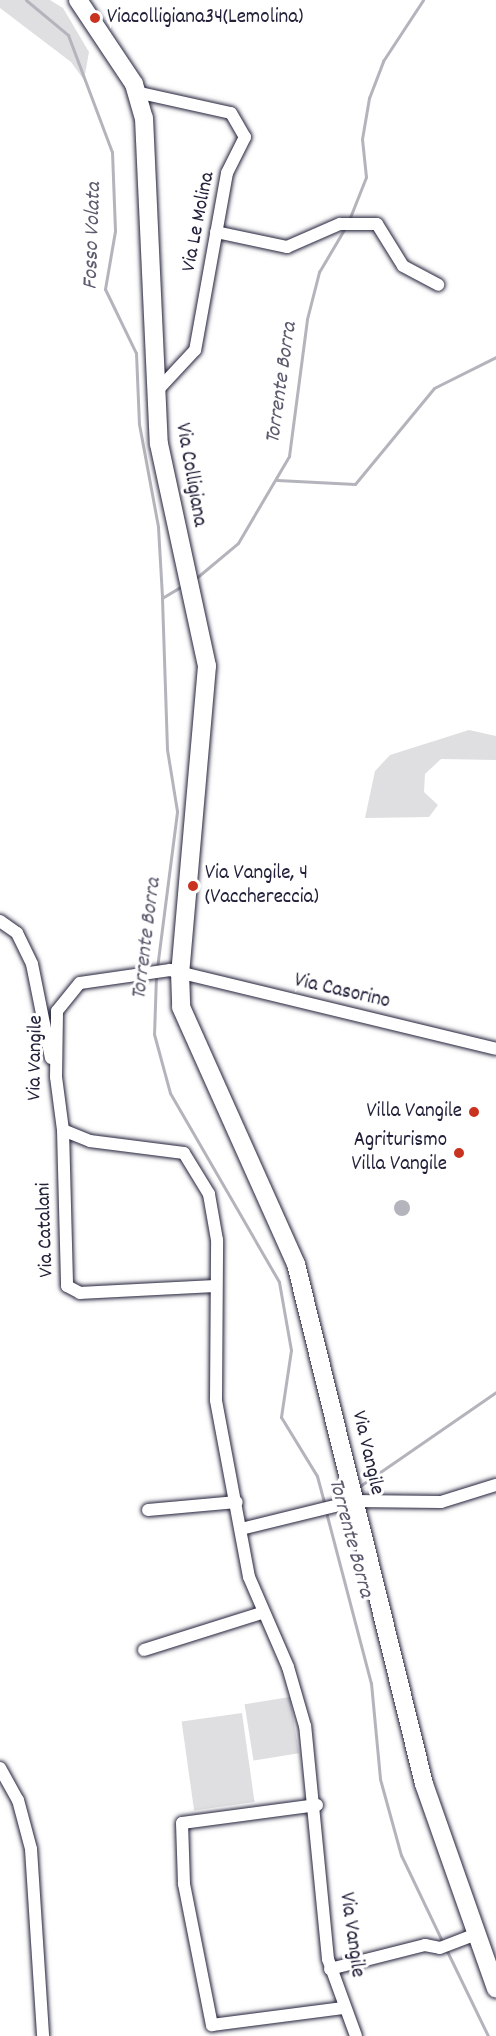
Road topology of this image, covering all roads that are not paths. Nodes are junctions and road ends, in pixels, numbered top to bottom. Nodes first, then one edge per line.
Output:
1 (78, 0) edge
2 (136, 92) junction
3 (216, 232) junction
4 (438, 285) dead end
5 (156, 392) junction
6 (0, 921) edge
7 (175, 971) junction
8 (496, 1048) edge
9 (56, 1077) junction
10 (63, 1130) junction
11 (214, 1286) junction
12 (496, 1485) edge
13 (355, 1501) junction
14 (237, 1502) junction
15 (148, 1510) dead end
16 (241, 1529) junction
17 (261, 1613) junction
18 (144, 1650) dead end
19 (0, 1768) edge
20 (317, 1805) junction
21 (477, 1934) junction
22 (330, 1969) junction
23 (496, 1989) edge
24 (343, 2008) junction
25 (43, 2036) edge
26 (357, 2036) edge

1 - 2 street, Via Colligiana
2 - 3 street, Via Le Molina
2 - 5 street, Via Colligiana
3 - 4 street
3 - 5 street, Via Le Molina
5 - 7 street, Via Colligiana
6 - 9 street
7 - 8 street, Via Casorino
7 - 9 street, Via Vangile
7 - 13 street, Via Vangile
9 - 10 street, Via Vangile
10 - 11 street, Via Vangile
10 - 11 street, Via Catalani
11 - 14 street, Via Vangile
12 - 13 street
13 - 16 street
13 - 21 street, Via Vangile
14 - 15 street
14 - 16 street, Via Vangile
16 - 17 street, Via Vangile
17 - 18 street
17 - 20 street, Via Vangile
19 - 25 street
20 - 22 street, Via Vangile
20 - 24 street
21 - 22 street
21 - 23 street, Via Vangile
22 - 24 street, Via Vangile
24 - 26 street, Via Vangile

